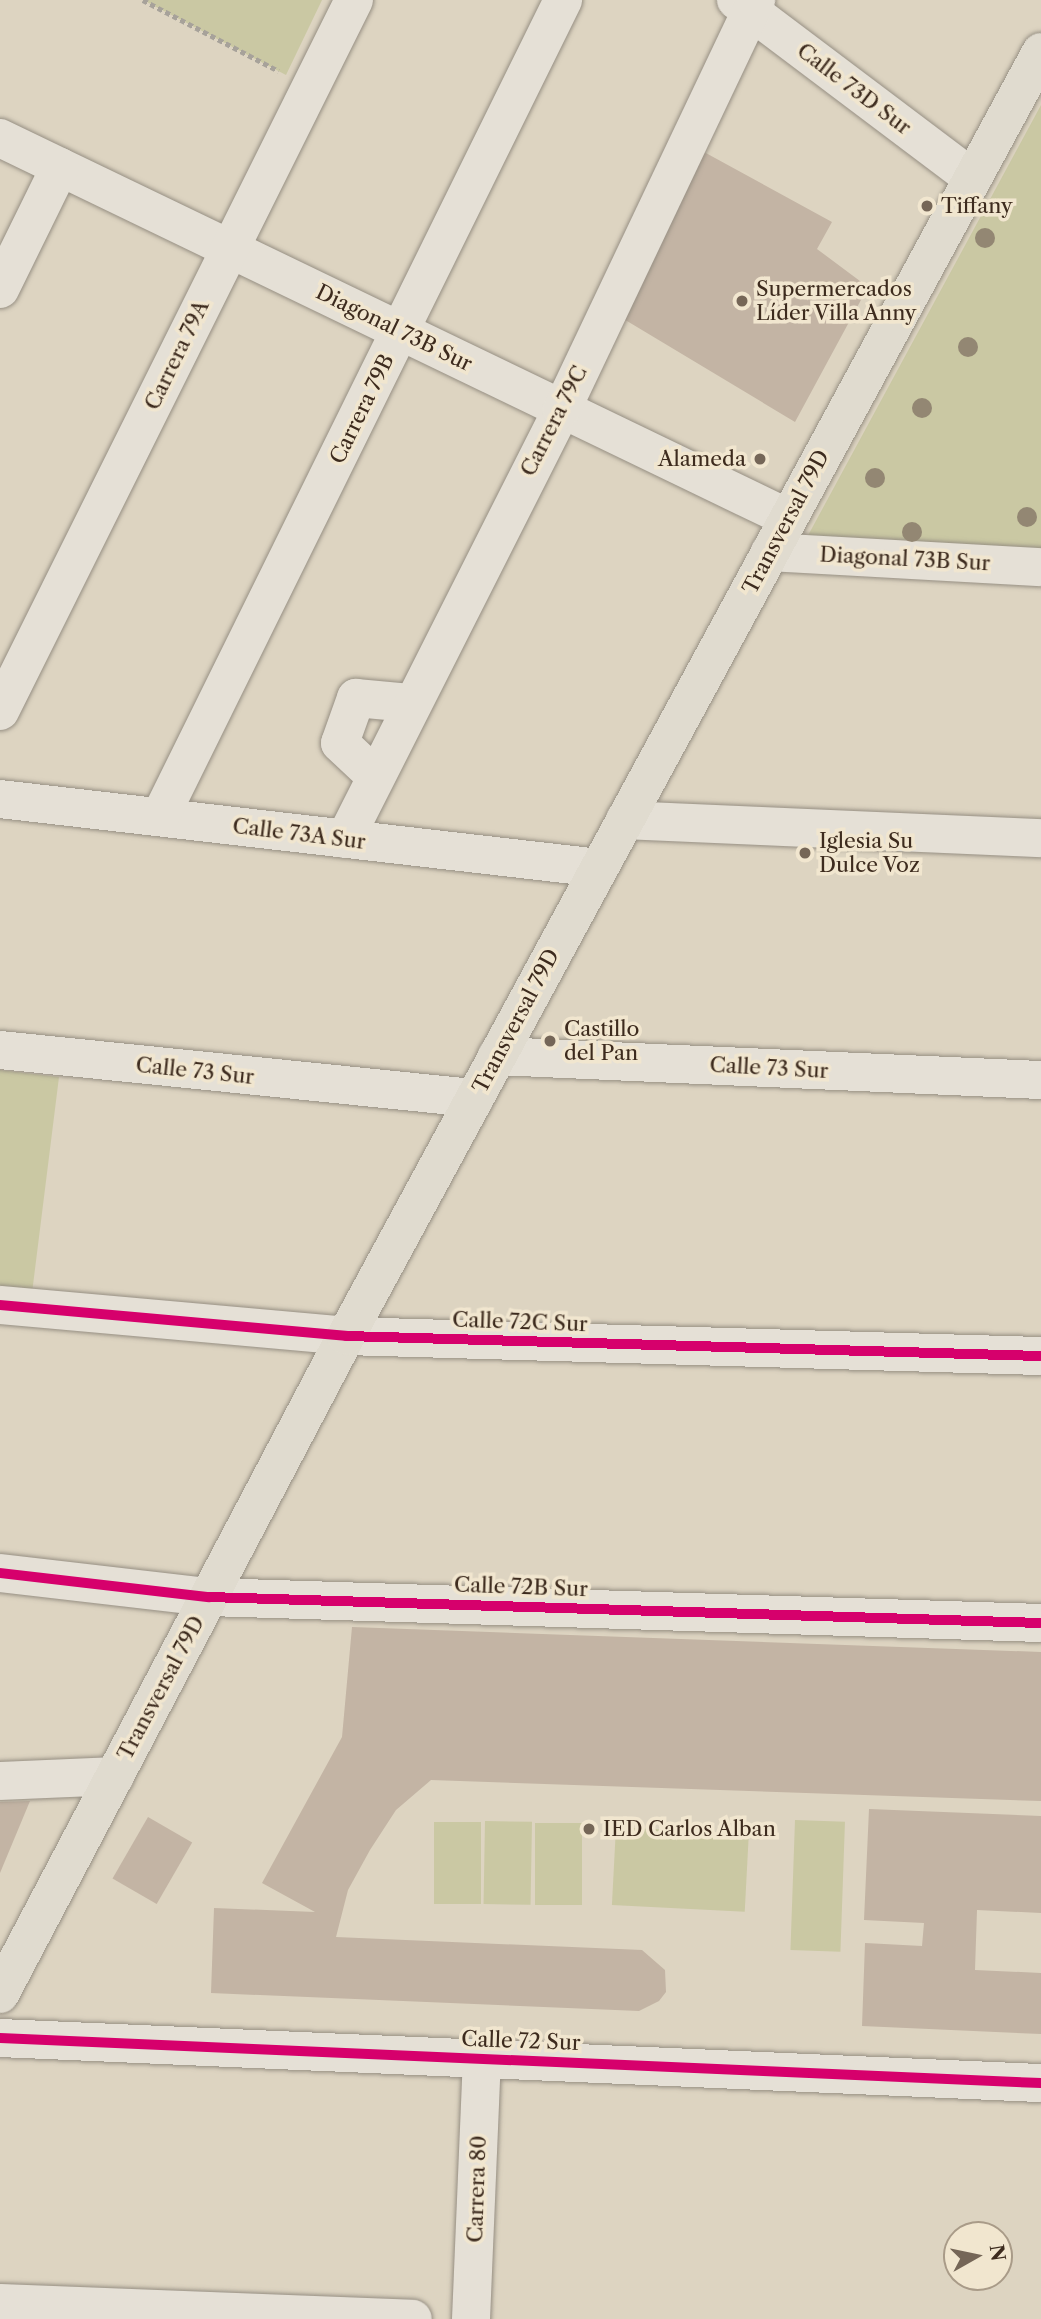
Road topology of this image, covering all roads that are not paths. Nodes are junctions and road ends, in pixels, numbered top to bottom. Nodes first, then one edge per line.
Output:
1 (354, 0) edge
2 (563, 0) edge
3 (748, 4) edge
4 (1041, 52) edge
5 (0, 138) edge
6 (60, 167) junction
7 (972, 178) junction
8 (230, 249) junction
9 (0, 289) edge
10 (400, 331) junction
11 (562, 409) junction
12 (788, 518) junction
13 (769, 552) junction
14 (1041, 567) edge
15 (410, 703) junction
16 (0, 711) edge
17 (376, 776) junction
18 (0, 799) edge
19 (160, 817) junction
20 (625, 820) junction
21 (1041, 838) edge
22 (345, 839) junction
23 (599, 868) junction
24 (0, 1050) edge
25 (497, 1056) junction
26 (1041, 1080) edge
27 (475, 1098) junction
28 (0, 1306) edge
29 (346, 1336) junction
30 (1041, 1356) edge
31 (0, 1573) edge
32 (209, 1597) junction
33 (1041, 1623) edge
34 (115, 1776) junction
35 (0, 1781) edge
36 (0, 1994) edge
37 (0, 2038) edge
38 (482, 2059) junction
39 (1041, 2083) edge
40 (0, 2303) edge
41 (413, 2319) edge
42 (471, 2319) edge

1 - 8 street, Carrera 79A
2 - 10 street, Carrera 79B
3 - 7 street, Calle 73D Sur
3 - 11 street, Carrera 79C
4 - 7 main road, Transversal 79D
5 - 6 street, Diagonal 73B Sur
6 - 8 street, Diagonal 73B Sur
6 - 9 street
7 - 12 main road, Transversal 79D
8 - 10 street, Diagonal 73B Sur
8 - 16 street, Carrera 79A
10 - 11 street, Diagonal 73B Sur
10 - 19 street, Carrera 79B
11 - 12 street, Diagonal 73B Sur
11 - 15 street, Carrera 79C
12 - 13 main road, Transversal 79D
13 - 14 street, Diagonal 73B Sur
13 - 20 main road, Transversal 79D
15 - 17 street, Carrera 79C
15 - 17 street
17 - 22 street, Carrera 79C
18 - 19 street, Calle 73A Sur
19 - 22 street, Calle 73A Sur
20 - 21 street
20 - 23 main road, Transversal 79D
22 - 23 street, Calle 73A Sur
23 - 25 main road, Transversal 79D
24 - 27 street, Calle 73 Sur
25 - 26 street, Calle 73 Sur
25 - 27 main road, Transversal 79D
27 - 29 main road, Transversal 79D
28 - 29 street, Calle 72C Sur
29 - 30 street, Calle 72C Sur
29 - 32 main road, Transversal 79D
31 - 32 street, Calle 72B Sur
32 - 33 street, Calle 72B Sur
32 - 34 main road, Transversal 79D
34 - 35 street
34 - 36 main road, Transversal 79D
37 - 38 street, Calle 72 Sur
38 - 39 street, Calle 72 Sur
38 - 42 street, Carrera 80
40 - 41 street

